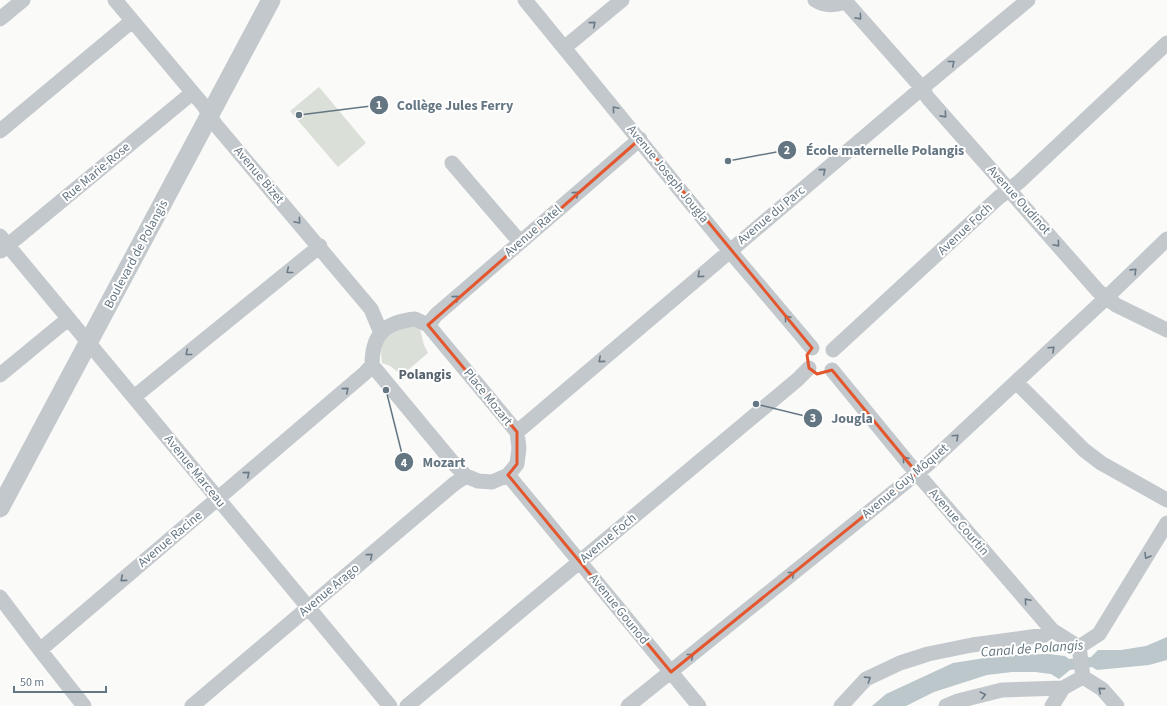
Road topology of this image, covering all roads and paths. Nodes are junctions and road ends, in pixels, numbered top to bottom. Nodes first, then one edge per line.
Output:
1 (23, 0) edge
2 (115, 0) edge
3 (271, 0) edge
4 (525, 0) edge
5 (622, 0) edge
6 (815, 0) edge
7 (1028, 0) edge
8 (0, 19) edge
9 (132, 21) junction
10 (1167, 43) edge
11 (564, 48) junction
12 (922, 88) junction
13 (192, 93) junction
14 (210, 116) junction
15 (0, 131) edge
16 (640, 139) junction
17 (452, 163) dead end
18 (1009, 190) junction
19 (1167, 239) edge
20 (520, 242) junction
21 (2, 244) edge
22 (320, 246) junction
23 (730, 250) junction
24 (1106, 298) junction
25 (68, 319) junction
26 (428, 325) junction
27 (1167, 330) edge
28 (381, 333) junction
29 (89, 343) junction
30 (812, 348) junction
31 (833, 350) junction
32 (372, 365) junction
33 (809, 368) junction
34 (832, 370) junction
35 (0, 375) edge
36 (1016, 382) junction
37 (134, 397) junction
38 (517, 432) junction
39 (917, 473) junction
40 (508, 475) junction
41 (466, 476) junction
42 (217, 499) junction
43 (1167, 500) edge
44 (0, 508) edge
45 (1167, 522) edge
46 (580, 562) junction
47 (0, 597) edge
48 (308, 608) junction
49 (1052, 630) junction
50 (1079, 647) junction
51 (40, 650) junction
52 (671, 672) junction
53 (1083, 677) junction
54 (1063, 688) junction
55 (84, 706) edge
56 (192, 706) edge
57 (390, 706) edge
58 (407, 706) edge
59 (628, 706) edge
60 (699, 706) edge
61 (841, 706) edge
62 (946, 706) edge
63 (1052, 706) edge
64 (1117, 706) edge

1 - 8 street
2 - 9 street, Avenue Bizet
3 - 14 street, Boulevard de Polangis
4 - 11 street, Avenue Joseph Jougla
11 -> 5 street
6 -> 12 street, Avenue Oudinot
12 -> 7 street, Avenue du Parc
9 - 13 street, Avenue Bizet
9 - 15 street
10 - 18 street, Avenue Foch
16 -> 11 street, Avenue Joseph Jougla
12 -> 18 street, Avenue Oudinot
23 -> 12 street, Avenue du Parc
13 - 14 street, Avenue Bizet
13 - 21 street, Rue Marie-Rose
14 -> 22 street, Avenue Bizet
14 - 29 street, Boulevard de Polangis
20 -> 16 street, Avenue Ratel
16 - 23 street, Avenue Joseph Jougla
17 - 20 street
18 -> 24 street, Avenue Oudinot
18 - 31 street, Avenue Foch
24 -> 19 street, Avenue Guy Môquet
26 -> 20 street, Avenue Ratel
21 - 25 street, Avenue Marceau
22 - 28 street, Avenue Bizet
22 -> 37 street
30 -> 23 street, Avenue Joseph Jougla
23 -> 38 street, Avenue du Parc
24 - 27 street, Avenue Oudinot
36 -> 24 street, Avenue Guy Môquet
25 - 29 street, Avenue Marceau
25 - 35 street
26 - 28 street
26 - 38 street, Place Mozart
28 - 32 street
29 - 37 street, Avenue Marceau
29 - 44 street, Boulevard de Polangis
30 - 31 street
30 - 33 street
31 - 34 street
32 - 41 street
42 -> 32 street, Avenue Racine
33 - 34 street
33 - 46 street, Avenue Foch
39 -> 34 street, Avenue Courtin
39 -> 36 street, Avenue Guy Môquet
36 - 43 street
37 - 42 street, Avenue Marceau
38 - 40 street, Place Mozart
49 -> 39 street, Avenue Courtin
52 -> 39 street, Avenue Guy Môquet
40 - 41 street
40 - 46 street, Avenue Gounod
48 -> 41 street, Avenue Arago
42 - 48 street, Avenue Marceau
42 -> 51 street, Avenue Racine
45 -> 50 street
46 - 52 street, Avenue Gounod
46 - 58 street, Avenue Foch
47 - 51 street
48 - 56 street, Avenue Arago
48 - 57 street, Avenue Marceau
49 - 50 street, Avenue Courtin
61 -> 49 street
50 - 53 street
51 - 55 street
52 - 59 street, Avenue Guy Môquet
52 - 60 street, Avenue Gounod
53 - 54 street
64 -> 53 street
62 -> 54 street
54 - 63 street

